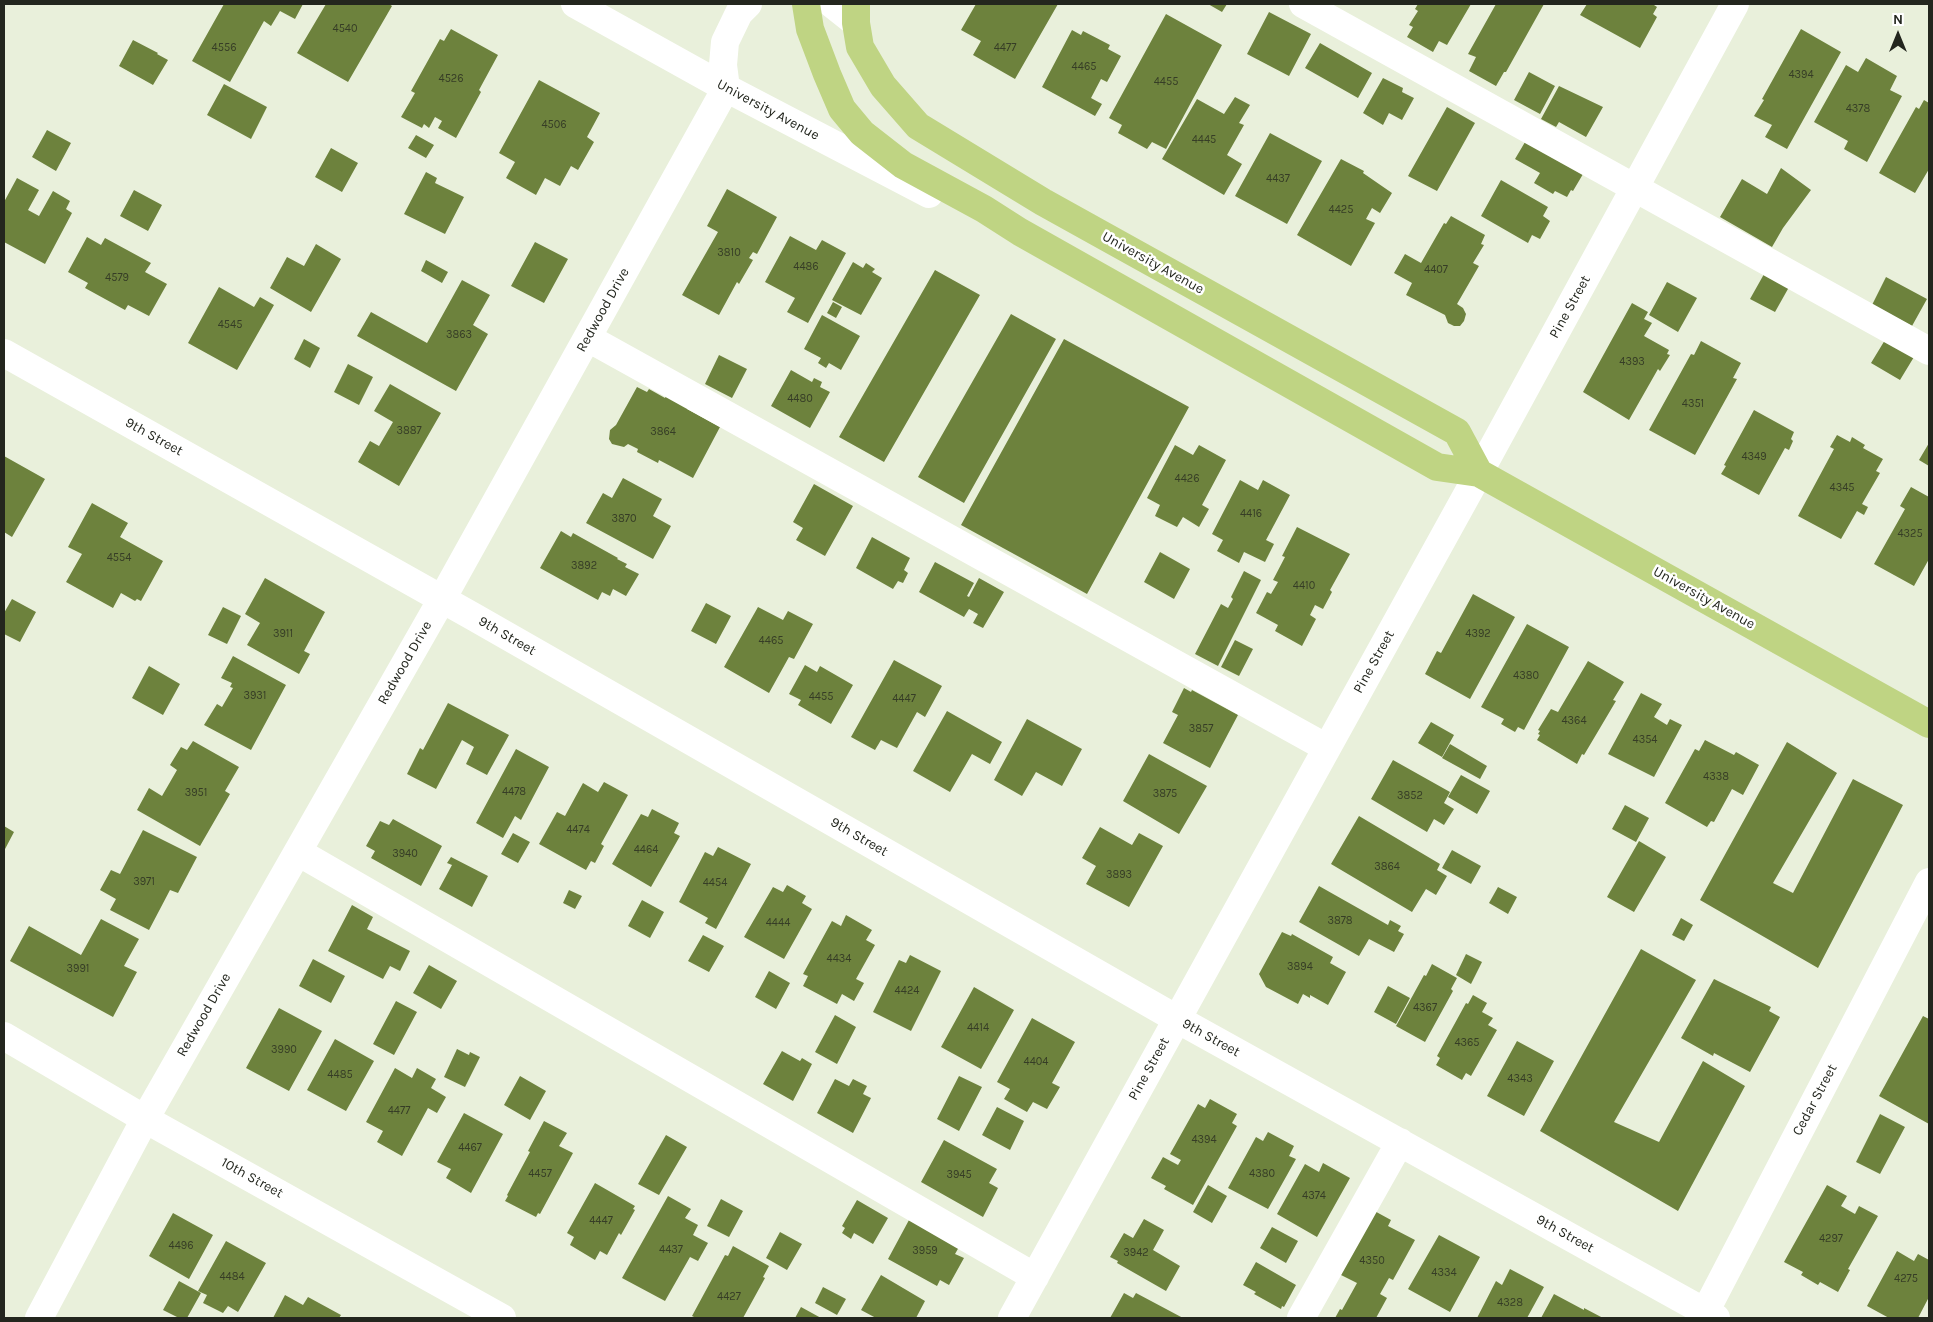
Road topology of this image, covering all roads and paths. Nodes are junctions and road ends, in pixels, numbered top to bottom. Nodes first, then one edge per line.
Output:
1 (576, 4) edge
2 (806, 4) edge
3 (832, 4) edge
4 (1302, 4) edge
5 (1735, 4) edge
6 (737, 7) edge
7 (856, 13) edge
8 (726, 88) junction
9 (1635, 188) junction
10 (1020, 232) junction
11 (588, 338) junction
12 (1929, 351) edge
13 (4, 353) edge
14 (1479, 473) junction
15 (442, 599) junction
16 (1929, 724) edge
17 (1327, 748) junction
18 (298, 852) junction
19 (1929, 882) edge
20 (1177, 1019) junction
21 (4, 1036) edge
22 (145, 1118) junction
23 (1400, 1142) junction
24 (1035, 1277) junction
25 (1707, 1316) edge
26 (39, 1318) edge
27 (502, 1318) edge
28 (1012, 1318) edge
29 (1301, 1318) edge

1 - 8 street, University Avenue
2 - 10 main road, University Avenue
3 - 7 street
4 - 9 street
5 - 9 street, Pine Street
6 - 8 street
7 - 14 main road, University Avenue
8 - 10 street, University Avenue
8 - 11 street, Redwood Drive
9 - 12 street
9 - 14 street, Pine Street
10 - 14 main road, University Avenue
11 - 15 street, Redwood Drive
11 - 17 street
13 - 15 street, 9th Street
14 - 16 main road, University Avenue
14 - 17 street, Pine Street
15 - 18 street, Redwood Drive
15 - 20 street, 9th Street
17 - 20 street, Pine Street
18 - 22 street, Redwood Drive
18 - 24 street
19 - 25 street, Cedar Street
20 - 23 street, 9th Street
20 - 24 street, Pine Street
21 - 22 street, 10th Street
22 - 26 street, Redwood Drive
22 - 27 street, 10th Street
23 - 25 street, 9th Street
23 - 29 street
24 - 28 street, Pine Street

